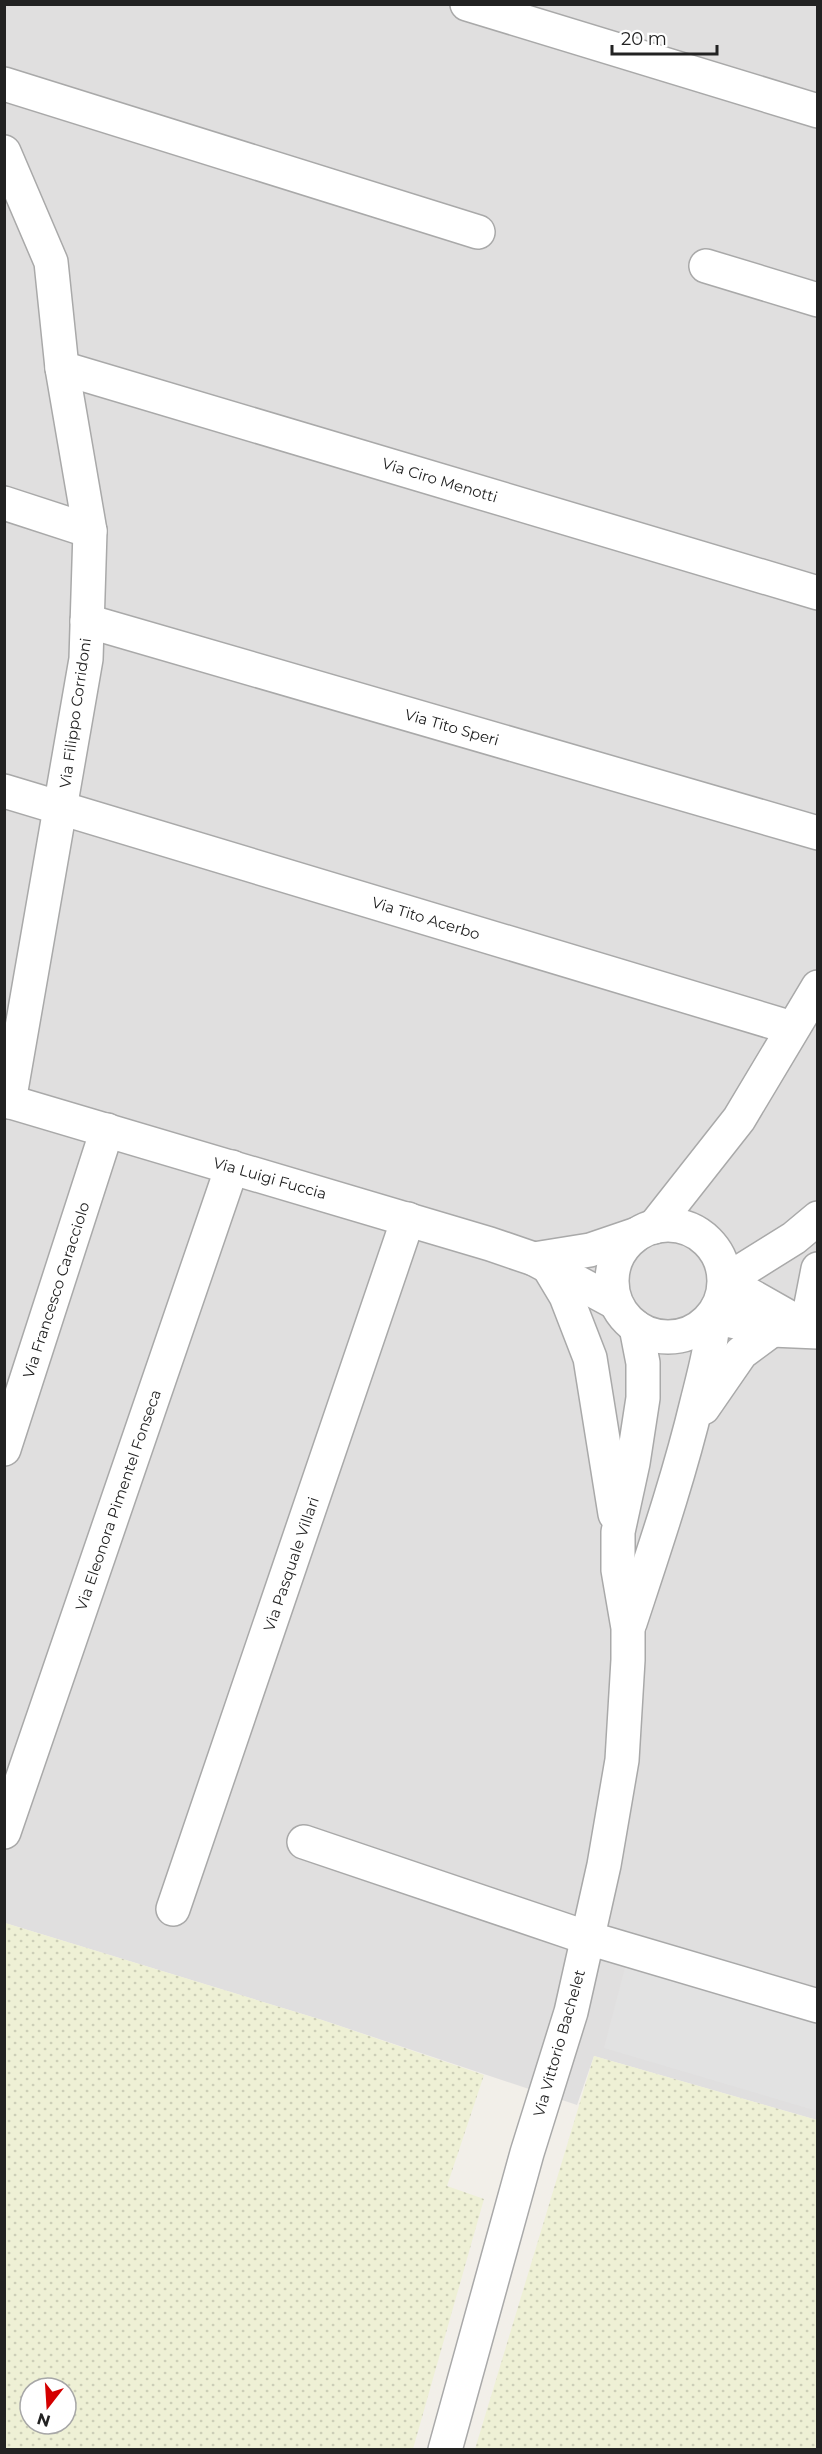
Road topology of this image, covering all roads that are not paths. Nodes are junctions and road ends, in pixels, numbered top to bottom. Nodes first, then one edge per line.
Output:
1 (467, 4) edge
2 (4, 84) edge
3 (818, 111) edge
4 (4, 152) edge
5 (478, 232) dead end
6 (706, 266) dead end
7 (818, 300) edge
8 (62, 368) junction
9 (4, 503) edge
10 (90, 531) junction
11 (818, 593) edge
12 (87, 621) junction
13 (4, 790) edge
14 (60, 808) junction
15 (818, 833) edge
16 (818, 987) edge
17 (792, 1028) junction
18 (7, 1101) edge
19 (107, 1130) junction
20 (232, 1167) junction
21 (818, 1218) edge
22 (408, 1219) junction
23 (646, 1230) junction
24 (541, 1263) junction
25 (818, 1269) edge
26 (725, 1281) junction
27 (626, 1315) junction
28 (713, 1317) junction
29 (772, 1330) junction
30 (816, 1332) edge
31 (691, 1424) junction
32 (4, 1449) edge
33 (618, 1532) junction
34 (628, 1628) junction
35 (4, 1832) edge
36 (304, 1842) dead end
37 (173, 1909) dead end
38 (588, 1938) junction
39 (818, 2006) edge
40 (445, 2450) edge

1 - 3 street
2 - 5 street
4 - 8 street, Via Filippo Corridoni
6 - 7 street
8 - 10 street, Via Filippo Corridoni
8 - 11 street, Via Ciro Menotti
9 - 10 street
10 - 12 street, Via Filippo Corridoni
12 - 14 street, Via Filippo Corridoni
12 - 15 street, Via Tito Speri
13 - 14 street, Via Tito Acerbo
14 - 17 street, Via Tito Acerbo
14 - 18 street, Via Filippo Corridoni
16 - 17 street
17 - 23 street
18 - 19 street, Via Luigi Fuccia
19 - 20 street, Via Luigi Fuccia
19 - 32 street, Via Francesco Caracciolo
20 - 22 street, Via Luigi Fuccia
20 - 35 street, Via Eleonora Pimentel Fonseca
21 - 26 street
22 - 24 street, Via Luigi Fuccia
22 - 37 street, Via Pasquale Villari
23 - 24 street
23 - 26 street
23 - 27 street
24 - 27 street, Via Luigi Fuccia
24 - 33 street
25 - 30 street
26 - 28 street
26 - 30 street
27 - 28 street
27 - 33 street
28 - 29 street
28 - 31 street
29 - 30 street
29 - 31 street
31 - 34 street
33 - 34 street
34 - 38 street, Via Vittorio Bachelet
36 - 38 street
38 - 39 street
38 - 40 street, Via Vittorio Bachelet

